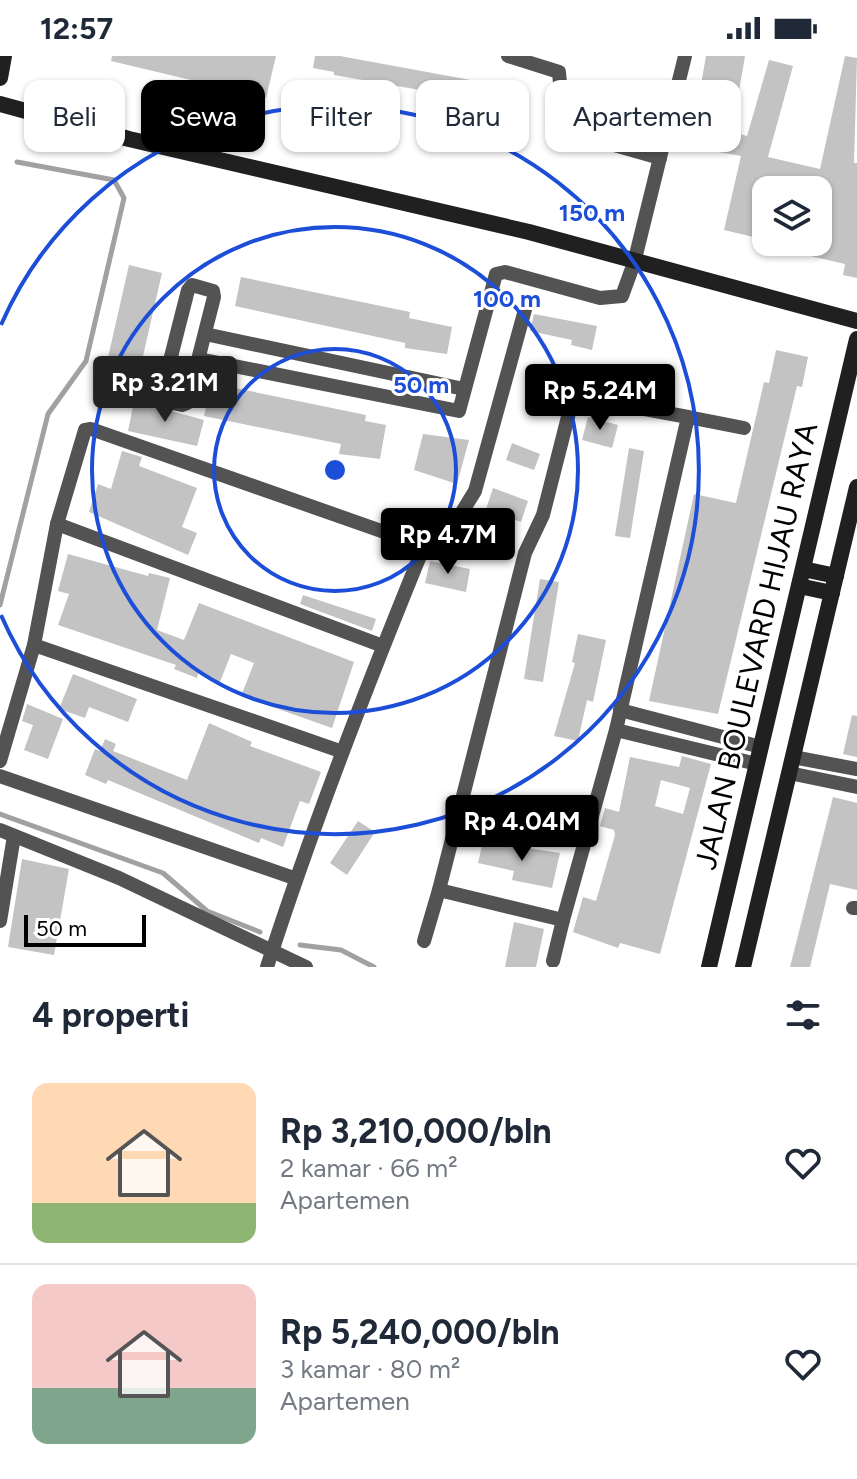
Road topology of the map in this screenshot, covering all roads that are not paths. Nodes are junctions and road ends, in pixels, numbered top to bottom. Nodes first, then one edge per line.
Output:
1 (4, 56) edge
2 (508, 56) edge
3 (685, 56) edge
4 (0, 78) edge
5 (0, 104) edge
6 (660, 158) junction
7 (634, 263) junction
8 (526, 306) dead end
9 (857, 321) edge
10 (205, 334) junction
11 (857, 339) edge
12 (199, 359) junction
13 (464, 389) junction
14 (688, 417) junction
15 (744, 428) dead end
16 (857, 487) edge
17 (57, 524) junction
18 (424, 546) junction
19 (801, 577) junction
20 (834, 584) junction
21 (34, 645) junction
22 (383, 646) junction
23 (620, 710) junction
24 (678, 724) junction
25 (616, 730) junction
26 (673, 744) junction
27 (761, 747) junction
28 (340, 751) junction
29 (0, 761) edge
30 (757, 764) junction
31 (791, 765) junction
32 (857, 769) edge
33 (0, 776) edge
34 (857, 787) edge
35 (7, 833) edge
36 (294, 878) junction
37 (439, 890) junction
38 (563, 920) junction
39 (0, 921) edge
40 (424, 941) dead end
41 (274, 946) junction
42 (553, 961) dead end
43 (267, 967) edge
44 (306, 967) edge
45 (709, 967) edge
46 (743, 967) edge

1 - 4 street
2 - 6 street
3 - 6 street
5 - 7 street
6 - 7 street
7 - 9 street
7 - 13 street
8 - 18 street
10 - 12 street
10 - 12 street
10 - 13 street
11 - 19 street, JALAN BOULEVARD HIJAU RAYA
12 - 13 street
14 - 15 street
14 - 23 street
14 - 37 street
16 - 20 street, JALAN BOULEVARD HIJAU RAYA
17 - 18 street
17 - 21 street
17 - 22 street
18 - 22 street
19 - 20 street
19 - 27 street, JALAN BOULEVARD HIJAU RAYA
20 - 31 street, JALAN BOULEVARD HIJAU RAYA
21 - 28 street
21 - 29 street
22 - 28 street
23 - 24 street
23 - 25 street
24 - 26 street
24 - 27 street
25 - 26 street
25 - 38 street
26 - 30 street
27 - 30 street, JALAN BOULEVARD HIJAU RAYA
28 - 36 street
30 - 45 street, JALAN BOULEVARD HIJAU RAYA
31 - 32 street
31 - 34 street
31 - 46 street, JALAN BOULEVARD HIJAU RAYA
33 - 36 street
35 - 39 street
35 - 41 street
36 - 41 street
37 - 38 street
37 - 40 street
38 - 42 street
41 - 43 street
41 - 44 street

